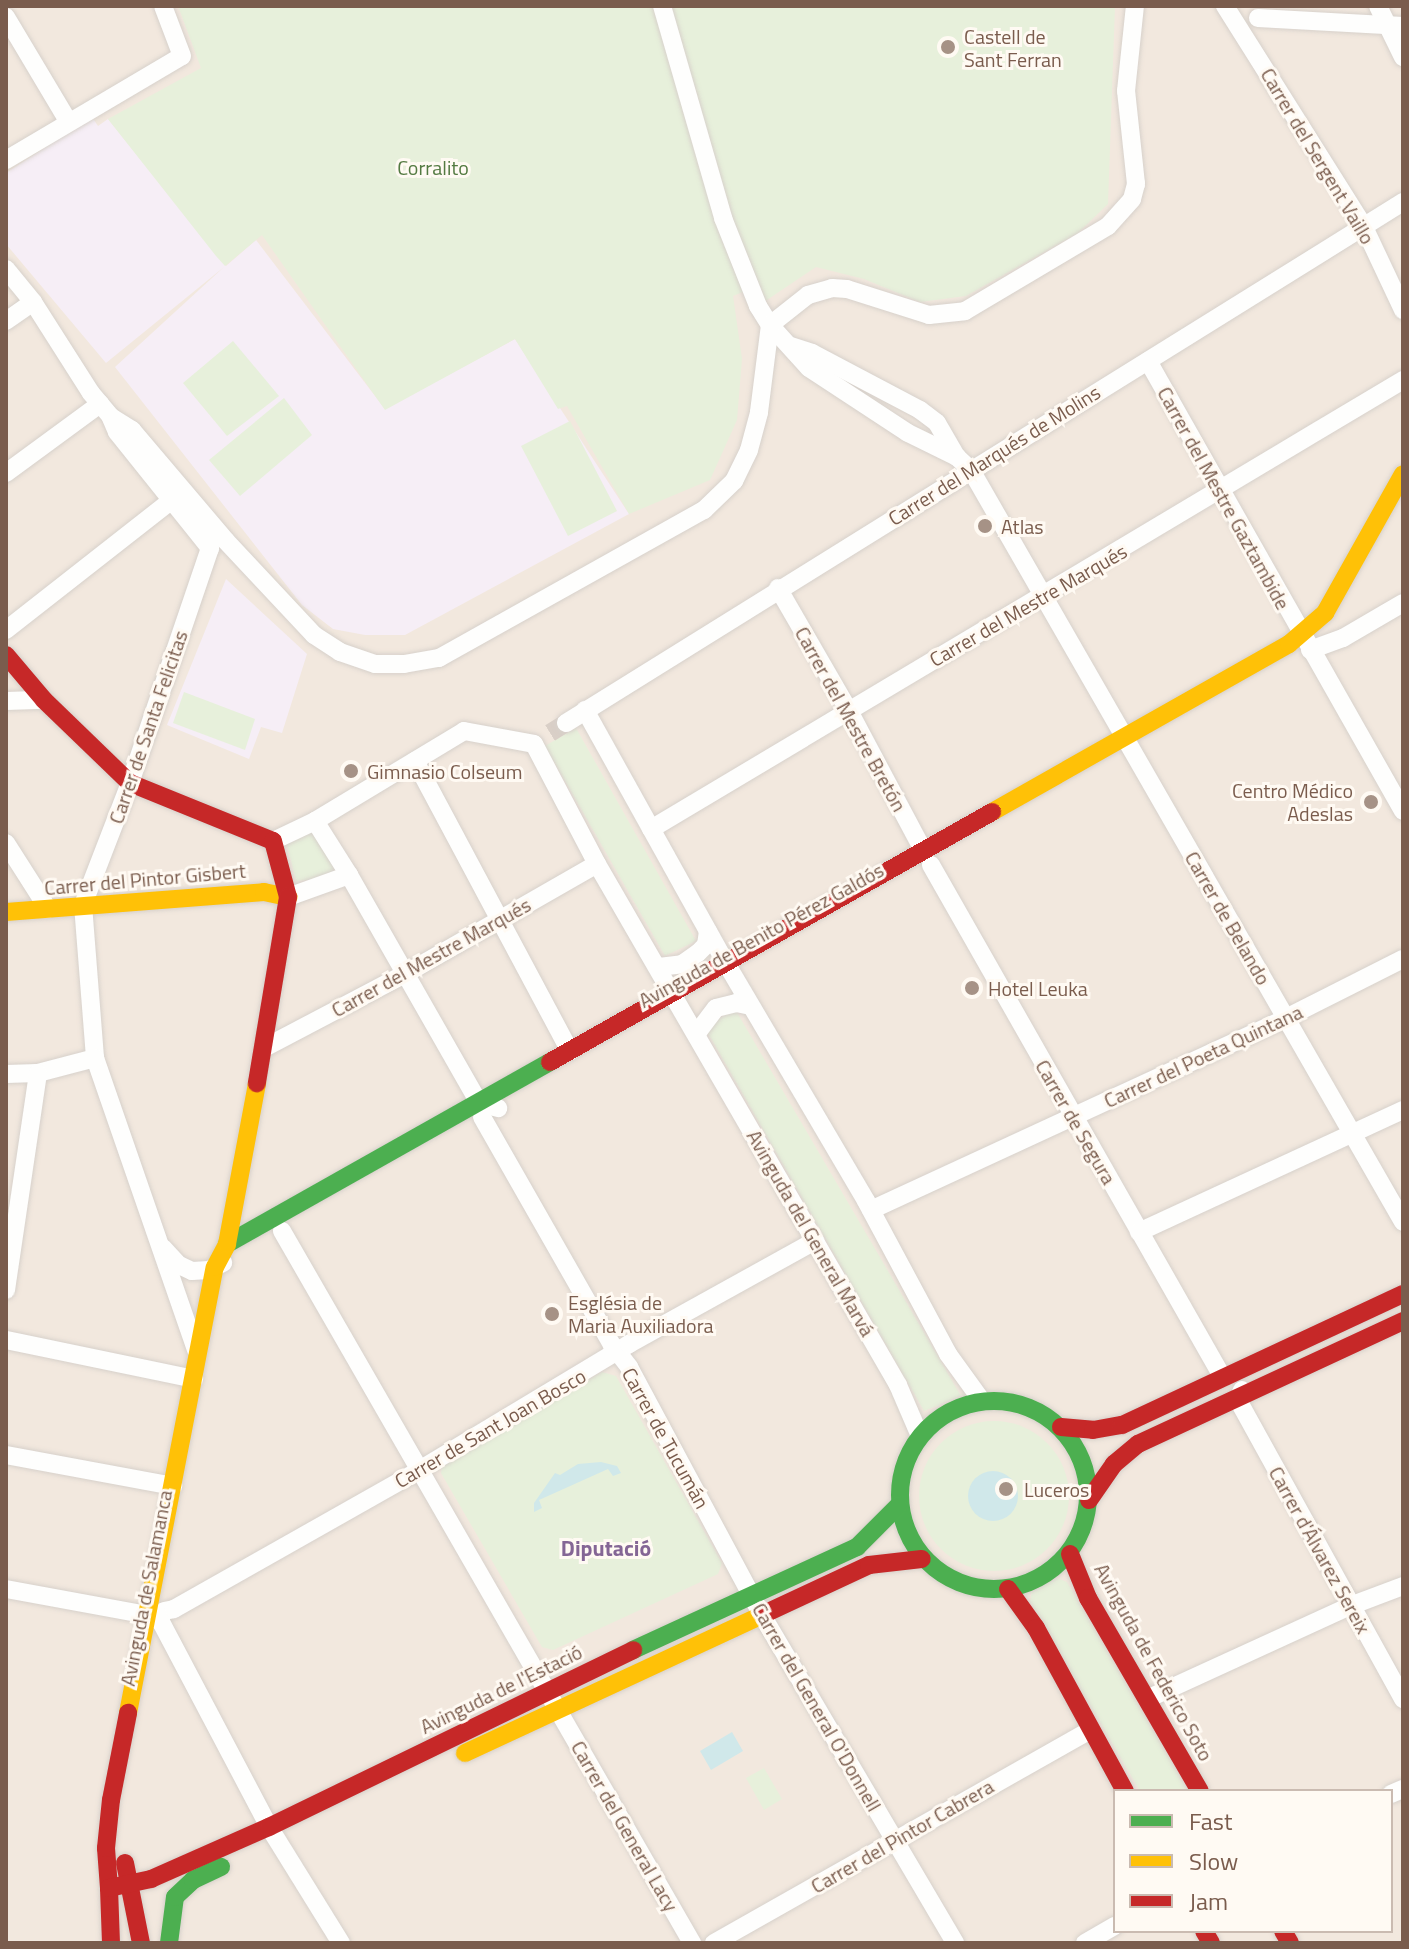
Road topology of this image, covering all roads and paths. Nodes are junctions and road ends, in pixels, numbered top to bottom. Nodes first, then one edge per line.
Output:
1 (163, 6) edge
2 (662, 6) edge
3 (1135, 6) edge
4 (1225, 6) edge
5 (1378, 6) edge
6 (6, 17) edge
7 (1258, 18) dead end
8 (1394, 25) edge
9 (1403, 57) edge
10 (68, 121) junction
11 (6, 160) edge
12 (1403, 202) edge
13 (1364, 227) junction
14 (6, 269) edge
15 (33, 302) junction
16 (1403, 310) edge
17 (6, 321) edge
18 (770, 325) junction
19 (788, 345) junction
20 (1148, 361) junction
21 (1403, 380) edge
22 (106, 410) junction
23 (964, 463) junction
24 (6, 473) edge
25 (1403, 474) edge
26 (1219, 492) junction
27 (172, 500) junction
28 (1403, 503) edge
29 (778, 588) junction
30 (1043, 597) junction
31 (1403, 603) edge
32 (6, 630) edge
33 (1305, 643) junction
34 (6, 655) edge
35 (44, 700) junction
36 (6, 701) edge
37 (848, 709) junction
38 (585, 710) junction
39 (566, 723) tunnel mouth
40 (550, 733) tunnel mouth
41 (534, 744) junction
42 (1128, 745) junction
43 (415, 761) junction
44 (130, 783) junction
45 (1403, 811) edge
46 (315, 821) junction
47 (651, 829) junction
48 (273, 841) junction
49 (6, 843) edge
50 (927, 858) junction
51 (597, 864) junction
52 (349, 875) junction
53 (288, 897) junction
54 (83, 905) junction
55 (48, 909) junction
56 (6, 912) edge
57 (499, 919) junction
58 (708, 931) junction
59 (1403, 959) edge
60 (659, 967) junction
61 (730, 969) junction
62 (405, 974) junction
63 (678, 998) junction
64 (751, 1006) junction
65 (1286, 1018) junction
66 (697, 1033) junction
67 (264, 1048) junction
68 (570, 1051) junction
69 (95, 1058) junction
70 (38, 1073) junction
71 (6, 1074) edge
72 (486, 1109) junction
73 (1403, 1110) edge
74 (1073, 1117) junction
75 (1354, 1133) junction
76 (871, 1210) junction
77 (1403, 1222) edge
78 (282, 1231) junction
79 (1139, 1232) junction
80 (9, 1241) edge
81 (815, 1241) junction
82 (158, 1243) junction
83 (230, 1251) junction
84 (215, 1267) junction
85 (6, 1290) edge
86 (1403, 1294) edge
87 (1403, 1321) edge
88 (6, 1340) edge
89 (617, 1354) junction
90 (198, 1357) junction
91 (1258, 1362) junction
92 (1223, 1378) junction
93 (194, 1379) junction
94 (1238, 1400) junction
95 (982, 1401) junction
96 (1061, 1427) junction
97 (920, 1436) junction
98 (6, 1455) edge
99 (421, 1469) junction
100 (173, 1486) junction
101 (1089, 1500) junction
102 (899, 1505) junction
103 (1070, 1554) junction
104 (922, 1559) junction
105 (1403, 1586) edge
106 (6, 1589) edge
107 (1008, 1589) junction
108 (752, 1595) junction
109 (1350, 1606) junction
110 (762, 1615) junction
111 (158, 1616) junction
112 (547, 1690) junction
113 (1147, 1699) junction
114 (1403, 1699) edge
115 (557, 1710) junction
116 (1091, 1730) junction
117 (1124, 1789) edge
118 (1199, 1789) edge
119 (274, 1834) junction
120 (896, 1840) junction
121 (128, 1884) junction
122 (109, 1888) junction
123 (1113, 1927) edge
124 (111, 1943) edge
125 (141, 1943) edge
126 (169, 1943) edge
127 (341, 1943) edge
128 (692, 1943) edge
129 (714, 1943) edge
130 (955, 1943) edge
131 (1085, 1943) edge

1 - 10 street
2 - 18 street
3 - 18 street
4 - 13 street, Carrer del Sergent Vaillo
5 - 8 street
6 - 10 street
7 - 8 street
8 - 9 street
10 - 11 street
12 - 13 street, Carrer del Marqués de Molins
13 - 16 street, Carrer del Sergent Vaillo
13 - 20 street, Carrer del Marqués de Molins
14 - 15 street
15 - 17 street
15 - 22 street
18 - 19 street
18 - 22 street
19 - 23 street
19 - 23 street, Carrer de Belando
20 - 23 street, Carrer del Marqués de Molins
20 - 26 street, Carrer del Mestre Gaztambide
21 - 26 street, Carrer del Mestre Marqués
22 - 24 street
22 - 27 street
23 - 29 street, Carrer del Marqués de Molins
23 - 30 street, Carrer de Belando
25 - 33 main road
26 - 30 street, Carrer del Mestre Marqués
26 - 33 street, Carrer del Mestre Gaztambide
27 - 32 street
27 - 44 street, Carrer de Santa Felicitas
28 - 33 main road
29 - 37 street, Carrer del Mestre Bretón
29 - 38 street, Carrer del Marqués de Molins
30 - 37 street, Carrer del Mestre Marqués
30 - 42 street, Carrer de Belando
31 - 33 street
33 - 42 main road, Avinguda de Benito Pérez Galdós
33 - 45 street, Carrer del Mestre Gaztambide
34 - 35 main road
35 - 36 street
35 - 44 main road
37 - 47 street, Carrer del Mestre Marqués
37 - 50 street, Carrer del Mestre Bretón
38 - 39 street
38 - 47 street
40 - 41 street
41 - 43 street
41 - 51 street, Avinguda del General Marvá
42 - 50 main road, Avinguda de Benito Pérez Galdós
42 - 65 street, Carrer de Belando
43 - 46 street
43 - 57 street
44 - 48 main road
44 - 54 street, Carrer de Santa Felicitas
46 - 48 street
46 - 52 street, Carrer de Tucumán
47 - 58 street
48 - 53 main road
49 - 55 street
50 - 61 main road, Avinguda de Benito Pérez Galdós
50 - 74 street, Carrer de Segura
51 - 57 street, Carrer del Mestre Marqués
51 - 60 street, Avinguda del General Marvá
52 - 53 street
52 - 62 street, Carrer de Tucumán
53 - 54 main road, Carrer del Pintor Gisbert
53 - 67 main road, Avinguda de Salamanca
54 - 55 main road, Carrer del Pintor Gisbert
54 - 69 street
55 - 56 main road, Carrer del Pintor Gisbert
57 - 62 street, Carrer del Mestre Marqués
57 - 68 street
58 - 60 street
58 - 61 street
59 - 65 street, Carrer del Poeta Quintana
60 - 63 street, Avinguda del General Marvá
61 - 63 main road, Avinguda de Benito Pérez Galdós
61 - 64 street
62 - 67 street, Carrer del Mestre Marqués
62 - 72 street, Carrer de Tucumán
63 - 66 street, Avinguda del General Marvá
63 - 68 main road, Avinguda de Benito Pérez Galdós
63 - 72 main road, Avinguda de Benito Pérez Galdós
64 - 66 street
64 - 76 street
65 - 74 street, Carrer del Poeta Quintana
65 - 75 street, Carrer de Belando
66 - 81 street, Avinguda del General Marvá
67 - 83 main road, Avinguda de Salamanca
68 - 72 main road, Avinguda de Benito Pérez Galdós
69 - 70 street
69 - 82 street
70 - 71 street
70 - 80 street
72 - 78 main road, Avinguda de Benito Pérez Galdós
72 - 83 main road, Avinguda de Benito Pérez Galdós
72 - 89 street, Carrer de Tucumán
73 - 75 street
74 - 76 street, Carrer del Poeta Quintana
74 - 79 street, Carrer de Segura
75 - 77 street, Carrer de Belando
75 - 79 street
76 - 95 street
78 - 83 main road, Avinguda de Benito Pérez Galdós
78 - 99 street, Carrer del General Lacy
79 - 92 street, Carrer de Segura
80 - 85 street
81 - 89 street, Carrer de Sant Joan Bosco
81 - 97 street, Avinguda del General Marvá
82 - 84 street
82 - 90 street
83 - 84 main road, Avinguda de Salamanca
83 - 111 main road, Avinguda de Salamanca
84 - 90 main road, Avinguda de Salamanca
86 - 91 main road
87 - 94 main road
88 - 93 street
89 - 99 street, Carrer de Sant Joan Bosco
89 - 108 street, Carrer de Tucumán
90 - 93 main road, Avinguda de Salamanca
91 - 92 main road
91 - 94 street
92 - 96 main road
93 - 100 main road, Avinguda de Salamanca
94 - 101 main road
94 - 109 street, Carrer d'Álvarez Sereix
95 - 96 main road
95 - 97 main road
96 - 101 main road
97 - 102 main road
98 - 100 street
99 - 111 street, Carrer de Sant Joan Bosco
99 - 112 street, Carrer del General Lacy
100 - 111 main road, Avinguda de Salamanca
101 - 103 main road
102 - 104 main road
102 - 108 main road, Avinguda de l'Estació
103 - 107 main road
103 - 113 main road, Avinguda de Federico Soto
104 - 107 main road
104 - 110 main road, Avinguda de l'Estació
105 - 109 street
106 - 111 street
107 - 116 main road
108 - 110 street, Carrer del General O'Donnell
108 - 112 main road, Avinguda de l'Estació
109 - 113 street
109 - 114 street, Carrer d'Álvarez Sereix
110 - 115 main road, Avinguda de l'Estació
110 - 120 street, Carrer del General O'Donnell
111 - 119 street
111 - 121 main road, Avinguda de Salamanca
111 - 122 main road, Avinguda de Salamanca
112 - 115 street, Carrer del General Lacy
112 - 119 main road, Avinguda de l'Estació
113 - 118 main road, Avinguda de Federico Soto
115 - 119 main road, Avinguda de l'Estació
115 - 128 street, Carrer del General Lacy
116 - 117 main road
116 - 120 street, Carrer del Pintor Cabrera
119 - 121 main road, Avinguda de l'Estació
119 - 126 main road, Avinguda de l'Estació
119 - 127 street
120 - 129 street, Carrer del Pintor Cabrera
120 - 130 street, Carrer del General O'Donnell
121 - 122 main road, Avinguda de l'Estació
121 - 125 main road, Avinguda de Salamanca
122 - 124 main road, Avinguda de Salamanca
123 - 131 street

